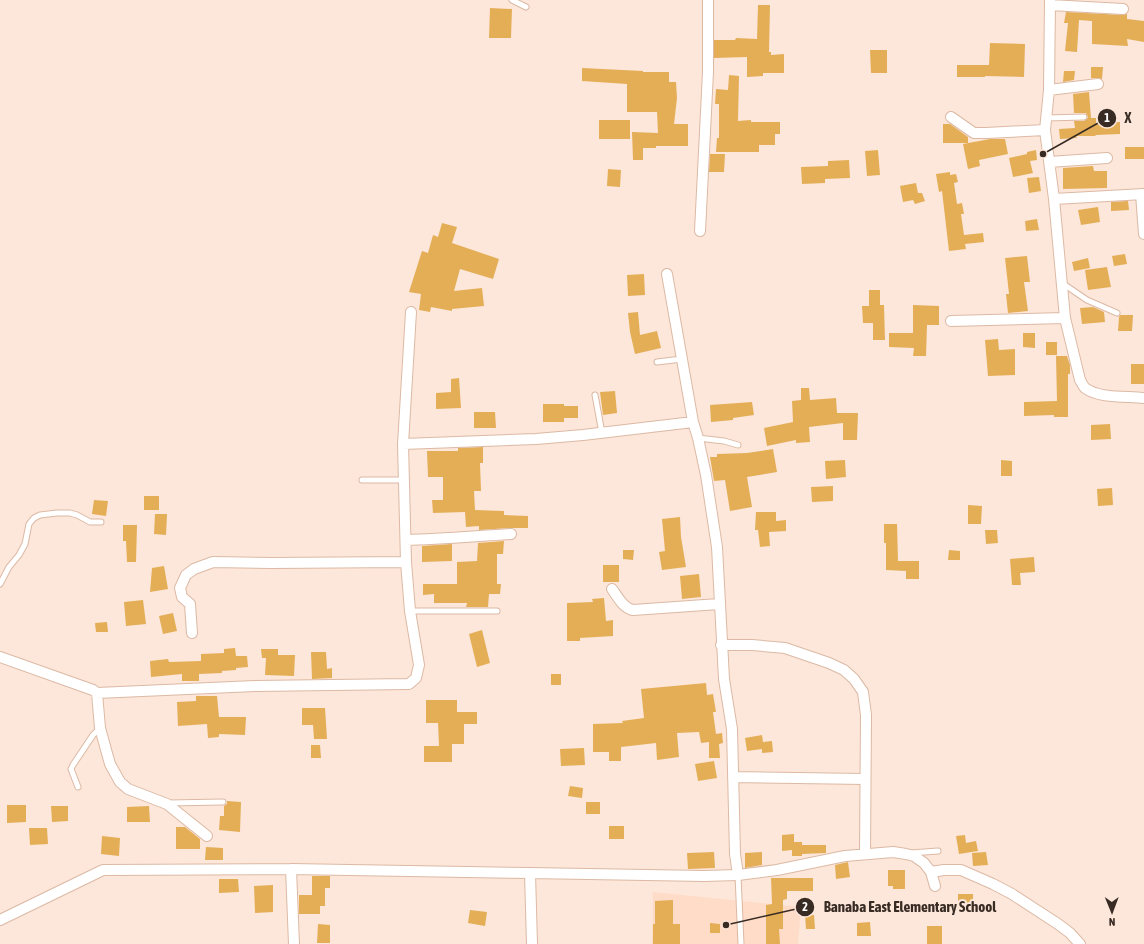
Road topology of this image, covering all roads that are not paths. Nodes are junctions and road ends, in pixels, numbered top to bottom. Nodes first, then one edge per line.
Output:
1 (512, 0) edge
2 (708, 0) edge
3 (1050, 2) edge
4 (526, 6) dead end
5 (1123, 9) dead end
6 (1098, 84) dead end
7 (1049, 90) junction
8 (951, 117) dead end
9 (1084, 117) dead end
10 (1046, 118) junction
11 (1045, 130) junction
12 (1107, 158) dead end
13 (1049, 162) junction
14 (1142, 194) edge
15 (1054, 200) junction
16 (700, 232) dead end
17 (1144, 234) edge
18 (667, 274) dead end
19 (1061, 282) junction
20 (411, 312) dead end
21 (1117, 313) dead end
22 (1065, 318) junction
23 (951, 321) dead end
24 (682, 359) junction
25 (657, 362) dead end
26 (595, 395) dead end
27 (1144, 398) edge
28 (693, 422) junction
29 (602, 433) junction
30 (698, 438) junction
31 (403, 444) junction
32 (738, 445) dead end
33 (362, 480) dead end
34 (404, 480) junction
35 (101, 522) dead end
36 (511, 534) dead end
37 (406, 540) junction
38 (406, 562) junction
39 (0, 584) edge
40 (612, 589) dead end
41 (719, 604) junction
42 (410, 611) junction
43 (497, 611) dead end
44 (192, 633) dead end
45 (721, 645) junction
46 (0, 657) edge
47 (97, 693) junction
48 (100, 728) junction
49 (733, 777) junction
50 (864, 779) junction
51 (78, 787) dead end
52 (223, 802) dead end
53 (167, 804) junction
54 (207, 836) dead end
55 (938, 851) dead end
56 (865, 854) junction
57 (906, 854) junction
58 (291, 869) junction
59 (931, 872) junction
60 (530, 873) junction
61 (738, 875) junction
62 (935, 886) dead end
63 (0, 920) edge
64 (294, 944) edge
65 (532, 944) edge
66 (741, 944) edge
67 (1080, 944) edge

1 - 4 lane
2 - 16 street
3 - 5 street
3 - 7 street
6 - 7 street
7 - 10 street
8 - 11 street
9 - 10 lane
10 - 11 street
11 - 13 street
12 - 13 street
13 - 15 street
14 - 15 street
14 - 17 street
15 - 19 street
18 - 24 street
19 - 21 lane
19 - 22 street
20 - 31 street
22 - 23 street
22 - 27 street
24 - 25 lane
24 - 28 street
26 - 29 lane
28 - 29 street
28 - 30 street
29 - 31 street
30 - 32 lane
30 - 41 street
31 - 34 street
33 - 34 lane
34 - 37 street
35 - 39 lane
36 - 37 street
37 - 38 street
38 - 42 street
38 - 44 street
40 - 41 street
41 - 45 street
42 - 43 lane
42 - 47 street
45 - 49 street
45 - 50 street
46 - 47 street
47 - 48 street
48 - 51 lane
48 - 53 street
49 - 50 street
49 - 61 street
50 - 56 street
52 - 53 lane
53 - 54 street
55 - 57 lane
56 - 57 street
56 - 61 street
57 - 59 street
58 - 60 street
58 - 63 street
58 - 64 street
59 - 62 street
59 - 67 street
60 - 61 street
60 - 65 street
61 - 66 lane

